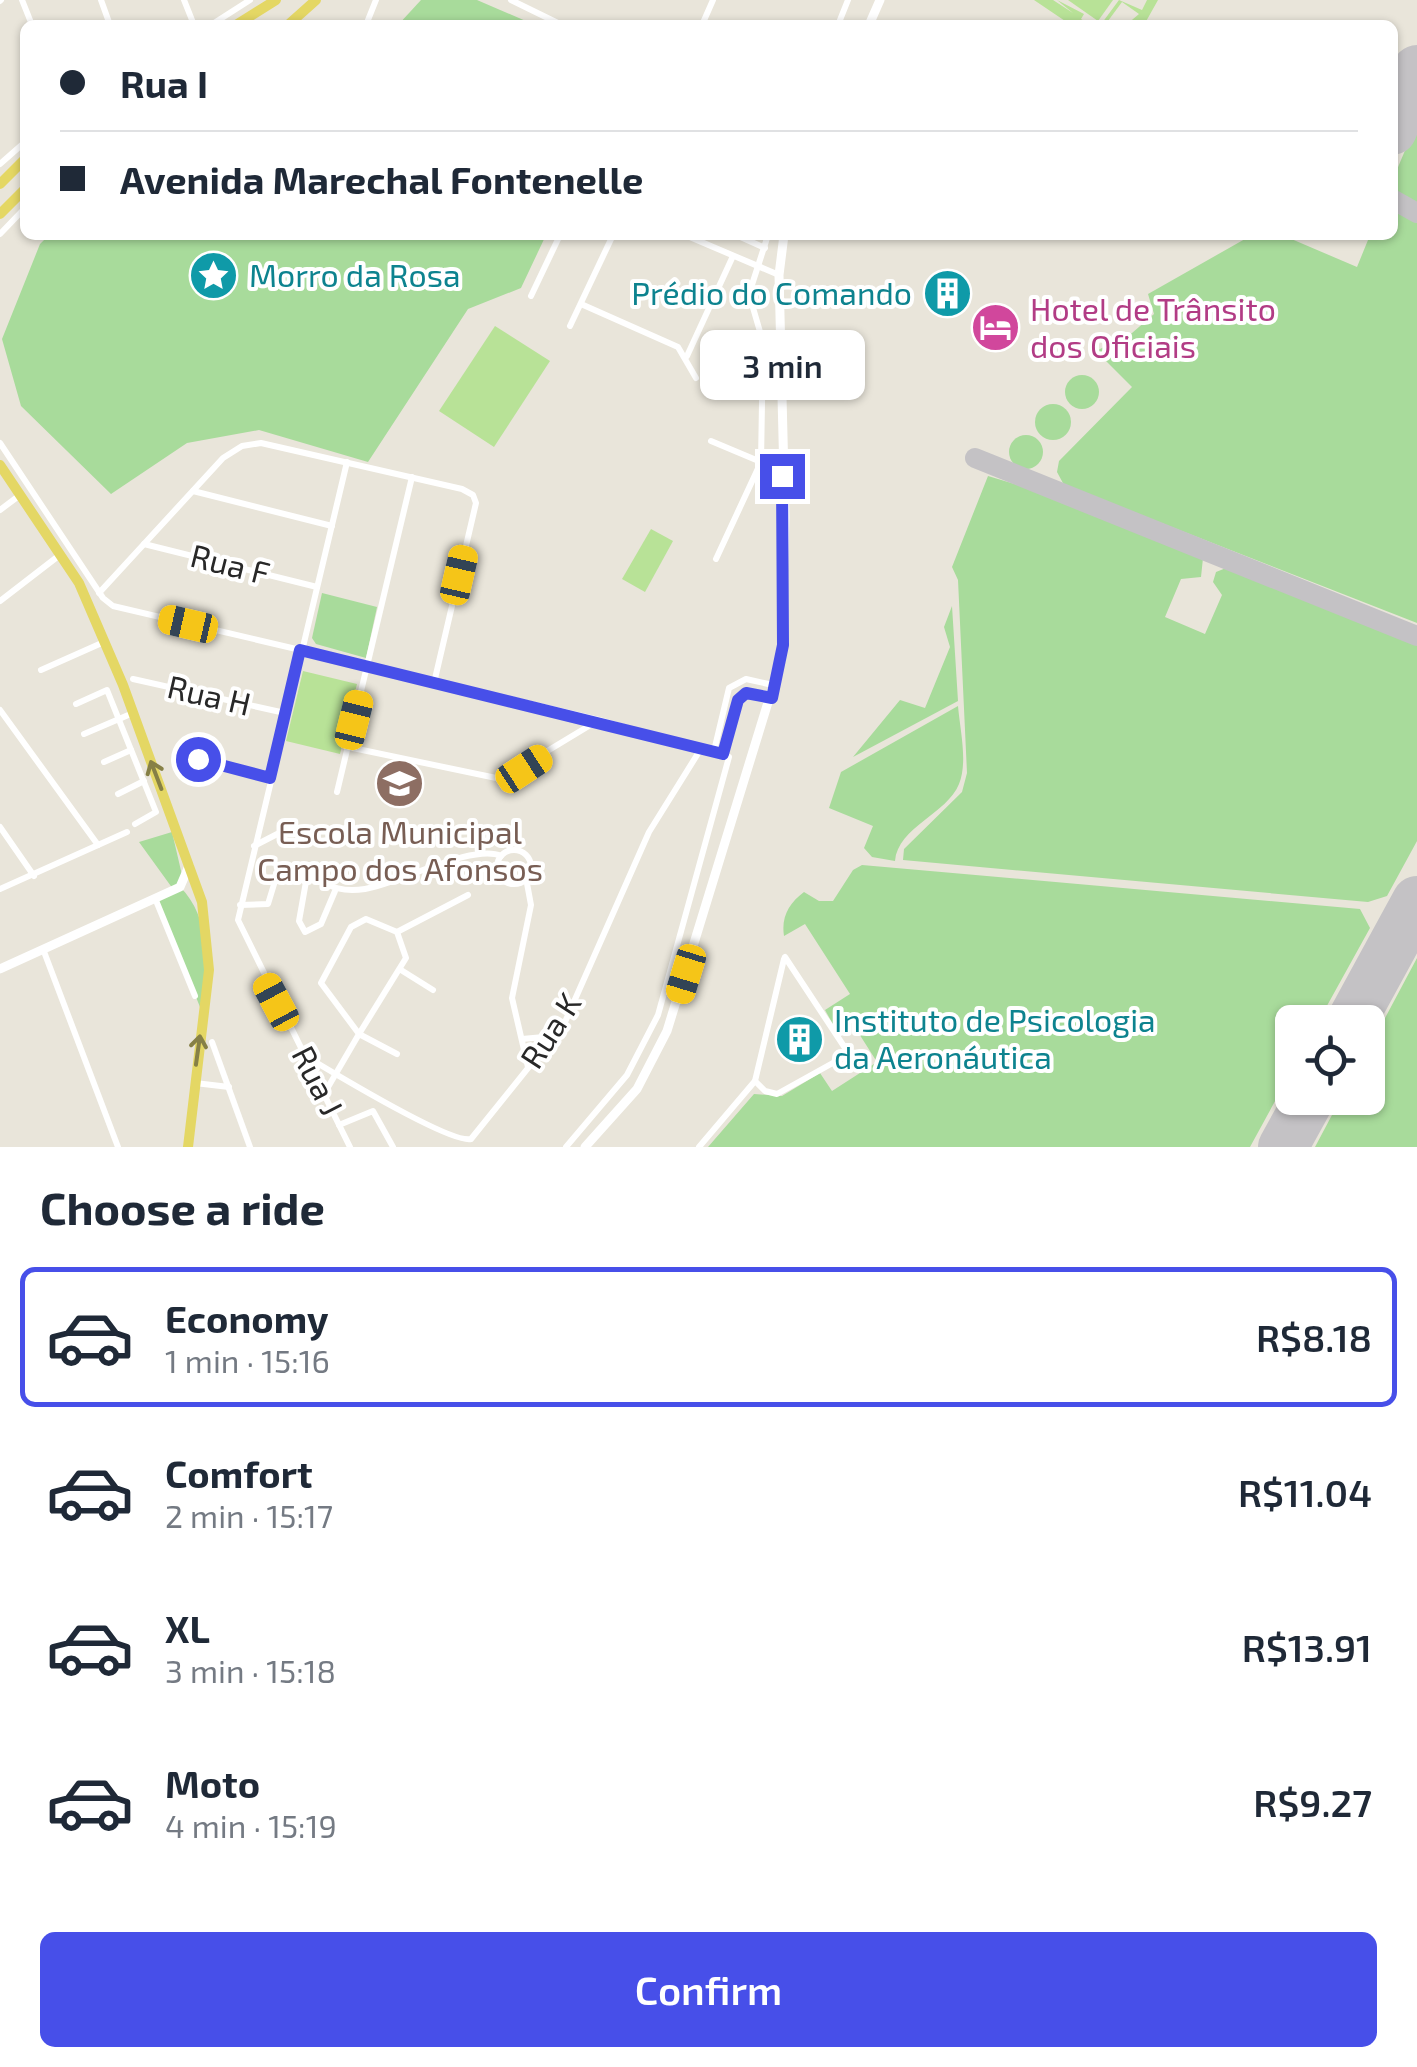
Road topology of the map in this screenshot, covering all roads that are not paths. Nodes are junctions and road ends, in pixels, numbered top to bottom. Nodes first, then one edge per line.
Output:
1 (250, 0) edge
2 (316, 0) edge
3 (511, 0) edge
4 (272, 1) edge
5 (219, 20) edge
6 (244, 20) edge
7 (294, 20) edge
8 (552, 20) edge
9 (20, 164) edge
10 (0, 184) edge
11 (20, 194) edge
12 (20, 213) edge
13 (0, 214) edge
14 (0, 234) edge
15 (558, 240) edge
16 (611, 240) edge
17 (696, 240) edge
18 (747, 240) edge
19 (767, 240) edge
20 (784, 240) edge
21 (765, 248) junction
22 (733, 256) junction
23 (757, 268) junction
24 (780, 275) junction
25 (531, 296) dead end
26 (581, 304) junction
27 (570, 326) dead end
28 (687, 356) junction
29 (696, 378) dead end
30 (711, 441) dead end
31 (0, 444) edge
32 (348, 462) junction
33 (761, 462) junction
34 (0, 465) edge
35 (412, 477) junction
36 (193, 491) junction
37 (21, 494) junction
38 (0, 510) edge
39 (332, 526) junction
40 (144, 544) junction
41 (62, 554) junction
42 (716, 560) dead end
43 (316, 587) junction
44 (99, 593) junction
45 (0, 601) edge
46 (104, 642) junction
47 (300, 650) junction
48 (367, 666) junction
49 (42, 670) dead end
50 (133, 679) dead end
51 (434, 683) junction
52 (733, 684) junction
53 (774, 686) junction
54 (741, 695) junction
55 (772, 698) junction
56 (76, 704) dead end
57 (0, 710) edge
58 (133, 713) junction
59 (286, 713) junction
60 (119, 719) junction
61 (598, 720) junction
62 (718, 728) junction
63 (730, 730) junction
64 (84, 734) dead end
65 (348, 747) junction
66 (702, 748) junction
67 (132, 750) junction
68 (714, 751) junction
69 (725, 755) junction
70 (198, 759) dead end
71 (104, 762) dead end
72 (270, 778) junction
73 (144, 781) junction
74 (337, 792) dead end
75 (118, 794) dead end
76 (135, 824) dead end
77 (0, 826) edge
78 (345, 828) dead end
79 (127, 832) dead end
80 (98, 845) junction
81 (253, 847) junction
82 (501, 856) junction
83 (190, 866) junction
84 (34, 876) junction
85 (307, 876) junction
86 (526, 878) junction
87 (180, 888) junction
88 (0, 890) edge
89 (335, 891) junction
90 (468, 894) dead end
91 (156, 898) junction
92 (202, 902) junction
93 (240, 904) junction
94 (397, 932) junction
95 (43, 949) junction
96 (0, 968) edge
97 (400, 970) junction
98 (433, 990) dead end
99 (195, 996) dead end
100 (359, 1034) junction
101 (555, 1036) junction
102 (522, 1039) junction
103 (212, 1042) dead end
104 (397, 1054) dead end
105 (305, 1056) junction
106 (528, 1068) junction
107 (336, 1074) junction
108 (756, 1081) junction
109 (194, 1083) junction
110 (228, 1087) junction
111 (324, 1095) junction
112 (339, 1125) junction
113 (118, 1147) edge
114 (188, 1147) edge
115 (250, 1147) edge
116 (350, 1147) edge
117 (393, 1147) edge
118 (566, 1147) edge
119 (585, 1147) edge
120 (699, 1147) edge

1 - 5 street
2 - 7 main road
3 - 8 street
4 - 6 main road
9 - 10 main road
11 - 13 main road
12 - 14 street
15 - 25 street
16 - 26 street
17 - 22 street
18 - 21 street
19 - 21 street
20 - 24 main road
21 - 23 street
22 - 23 street
22 - 28 street
23 - 24 street
23 - 33 street
24 - 53 main road
26 - 27 street
26 - 28 street
28 - 29 street
30 - 33 street
31 - 44 street
32 - 35 street
32 - 36 street
32 - 39 street, Rua J
33 - 42 street
34 - 37 main road
35 - 48 street
35 - 51 street
36 - 39 street
36 - 40 street
37 - 38 street
37 - 41 main road
39 - 43 street, Rua J
40 - 43 street, Rua F
40 - 44 street
41 - 45 street
41 - 46 main road
43 - 47 street, Rua J
44 - 47 street
46 - 49 street
46 - 58 main road
47 - 48 street
47 - 59 street, Rua J
48 - 51 street
48 - 65 street
50 - 59 street, Rua H
51 - 61 street
52 - 53 street
52 - 54 street
52 - 62 street
53 - 55 main road
54 - 55 street
54 - 63 street
55 - 119 main road
56 - 60 street
57 - 80 street
58 - 60 street
83 -> 58 main road
59 - 72 street, Rua J
60 - 64 street
60 - 67 street
61 - 65 street
61 - 66 street
62 - 63 street
62 - 68 street
63 - 69 street
65 - 74 street
66 - 68 street
66 - 101 street, Rua K
67 - 71 street
67 - 73 street
68 - 69 street
69 - 118 street
70 - 72 street
72 - 81 street, Rua J
73 - 75 street
73 - 76 street
77 - 84 street
78 - 81 street
79 - 80 street
80 - 84 street
81 - 93 street, Rua J
82 - 86 street
82 - 86 street
82 - 89 street
83 - 87 main road
83 - 92 main road
84 - 88 street
85 - 89 street
85 - 89 street
85 - 93 street
86 - 102 street
87 - 91 main road
87 - 92 main road
90 - 94 street
91 - 95 main road
91 - 99 street
109 -> 92 main road
93 - 105 street, Rua J
94 - 97 street
94 - 100 street
95 - 96 main road
95 - 113 street
97 - 98 street
97 - 100 street
100 - 104 street
100 - 107 street
101 - 102 street
101 - 106 street, Rua K
102 - 106 street
103 - 110 street
105 - 107 street, Rua K
105 - 111 street, Rua J
106 - 107 street, Rua K
107 - 111 street
108 - 108 street
108 - 120 street
109 - 110 street
109 - 114 main road
110 - 115 street
111 - 112 street, Rua J
112 - 116 street, Rua J
112 - 117 street

